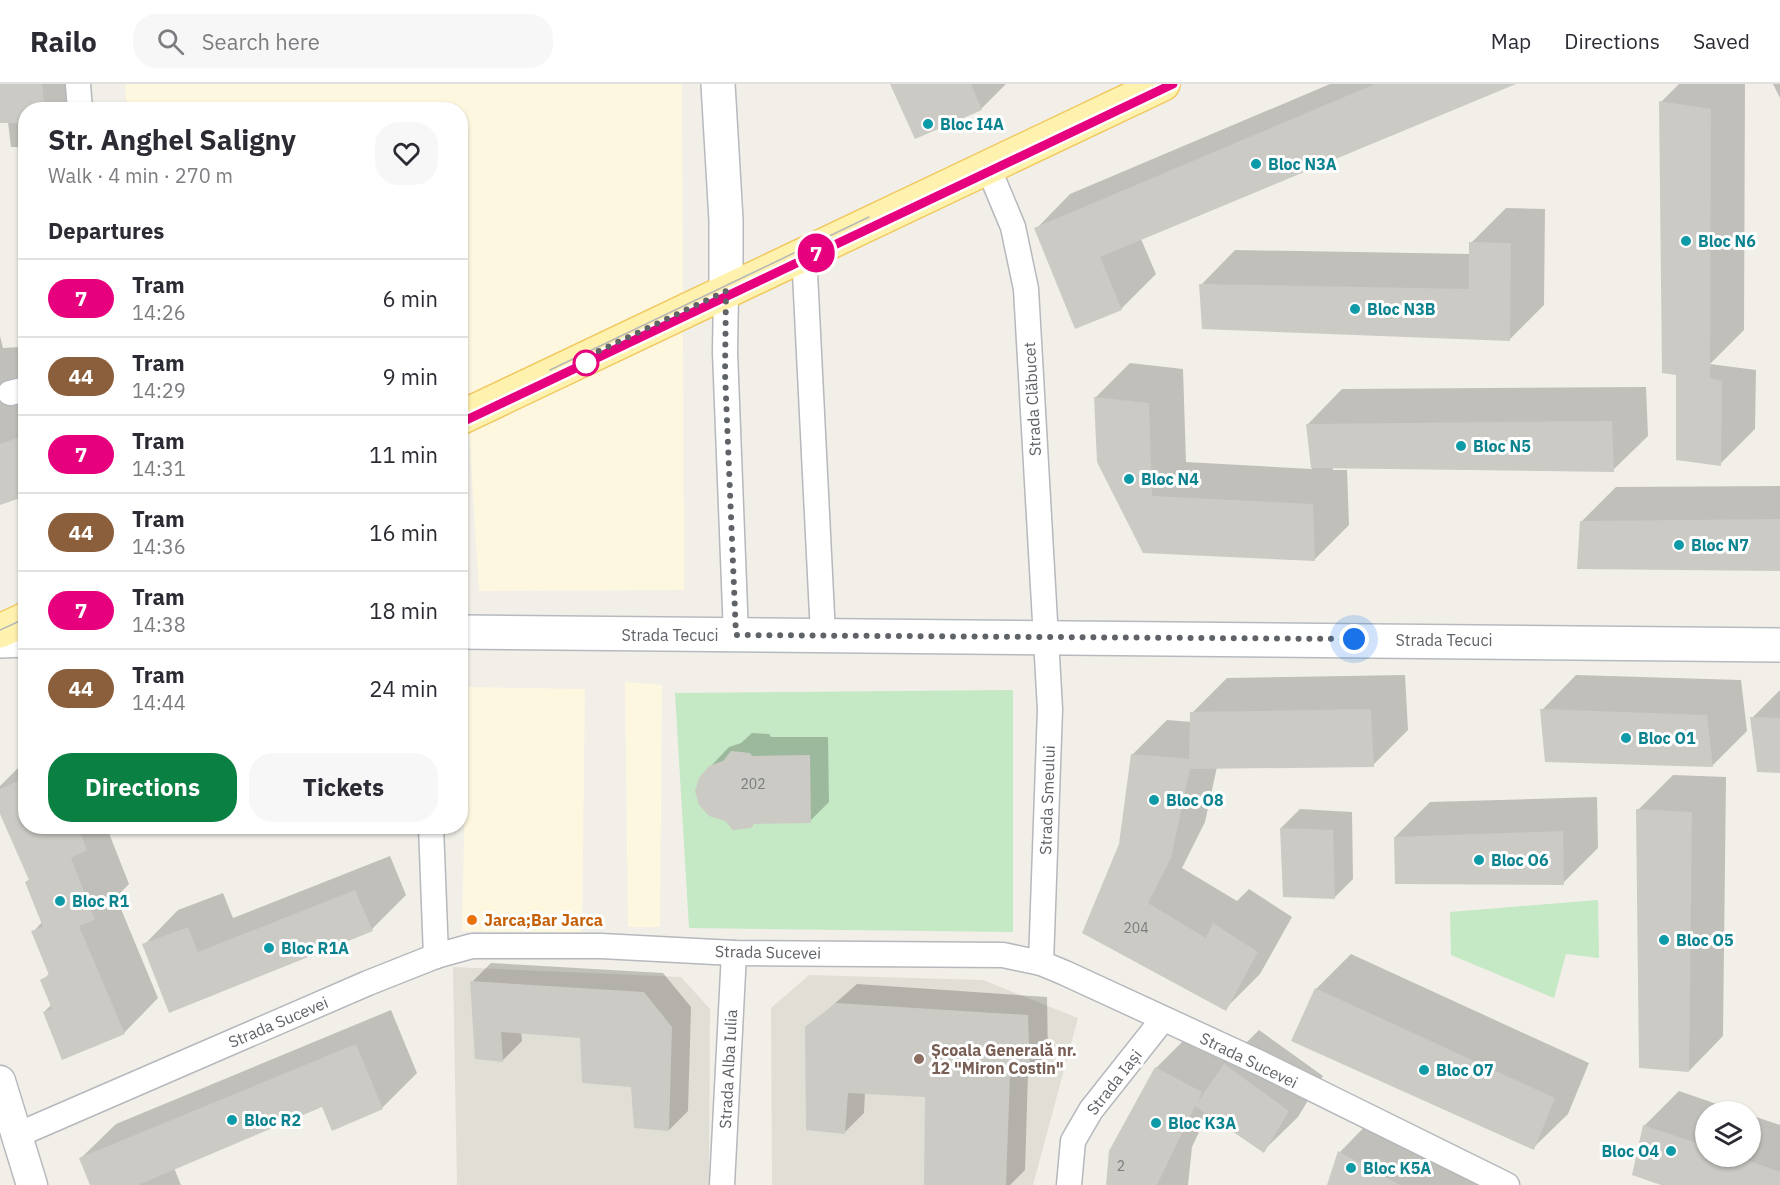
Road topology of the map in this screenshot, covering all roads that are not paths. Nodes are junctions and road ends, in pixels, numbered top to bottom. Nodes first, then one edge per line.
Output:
1 (78, 84) edge
2 (718, 84) edge
3 (1163, 84) edge
4 (79, 102) edge
5 (988, 167) junction
6 (804, 253) junction
7 (726, 291) junction
8 (468, 414) edge
9 (18, 623) edge
10 (0, 631) edge
11 (468, 632) edge
12 (736, 635) junction
13 (823, 635) junction
14 (1045, 638) junction
15 (18, 640) edge
16 (0, 641) edge
17 (1780, 645) edge
18 (431, 834) edge
19 (734, 952) junction
20 (436, 956) junction
21 (1041, 963) junction
22 (1163, 1019) junction
23 (0, 1082) edge
24 (15, 1136) junction
25 (32, 1185) edge
26 (722, 1185) edge
27 (1069, 1185) edge
28 (1507, 1185) edge

1 - 4 street
2 - 7 main road
3 - 5 main road
5 - 6 main road
5 - 14 street, Strada Clăbucet
6 - 7 main road
6 - 13 street
7 - 8 main road
7 - 12 street
9 - 10 main road
11 - 12 main road, Strada Tecuci
12 - 13 main road, Strada Tecuci
13 - 14 main road, Strada Tecuci
14 - 17 main road, Strada Tecuci
14 - 21 street, Strada Smeului
15 - 16 main road
18 - 20 street
19 - 20 street, Strada Sucevei
19 - 21 street, Strada Sucevei
19 - 26 street, Strada Alba Iulia
20 - 24 street, Strada Sucevei
21 - 22 street, Strada Sucevei
22 - 27 street, Strada Iași
22 - 28 street, Strada Sucevei
23 - 24 street
24 - 25 street

